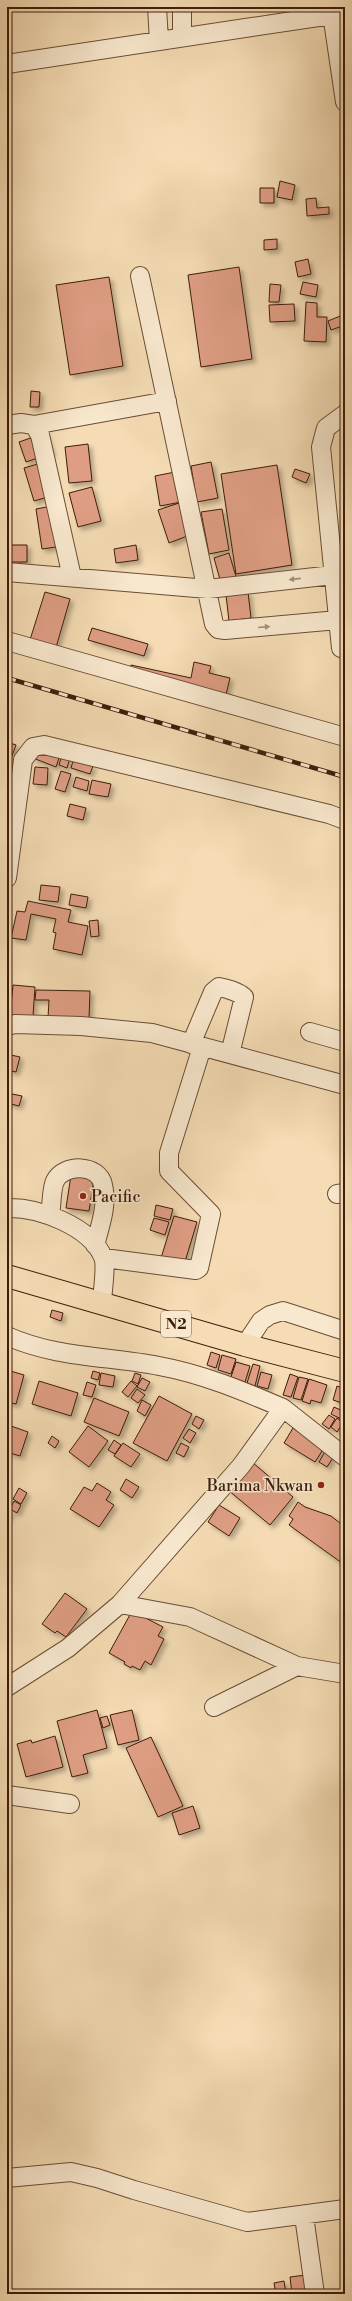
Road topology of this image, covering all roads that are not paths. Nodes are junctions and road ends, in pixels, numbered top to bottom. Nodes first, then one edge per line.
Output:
1 (157, 7) edge
2 (180, 7) edge
3 (332, 11) edge
4 (182, 37) junction
5 (159, 41) junction
6 (7, 64) edge
7 (345, 102) edge
8 (140, 276) dead end
9 (167, 400) junction
10 (345, 414) edge
11 (7, 425) edge
12 (34, 425) junction
13 (7, 572) edge
14 (334, 575) junction
15 (72, 577) junction
16 (208, 589) junction
17 (338, 620) junction
18 (7, 641) edge
19 (341, 648) dead end
20 (345, 737) edge
21 (345, 820) edge
22 (7, 878) edge
23 (7, 1026) edge
24 (310, 1032) dead end
25 (345, 1042) edge
26 (196, 1045) junction
27 (230, 1054) junction
28 (345, 1085) edge
29 (7, 1208) edge
30 (50, 1215) junction
31 (99, 1252) junction
32 (7, 1276) edge
33 (102, 1303) junction
34 (345, 1331) edge
35 (7, 1336) edge
36 (245, 1344) junction
37 (345, 1371) edge
38 (283, 1408) junction
39 (345, 1457) edge
40 (120, 1604) junction
41 (297, 1666) junction
42 (345, 1674) edge
43 (7, 1687) edge
44 (214, 1707) dead end
45 (7, 1795) edge
46 (70, 1804) dead end
47 (7, 2178) edge
48 (345, 2209) edge
49 (304, 2216) junction
50 (315, 2294) edge

1 - 5 street
2 - 4 street
3 - 4 street
3 - 7 street
4 - 5 street
5 - 6 street
8 - 9 street
9 - 12 street
9 - 16 street
10 - 14 street
11 - 12 street
12 - 15 street
13 - 15 street
14 -> 16 street
14 - 17 street
15 - 16 street
16 -> 17 street
17 - 19 street
18 - 20 street
21 - 22 street
23 - 26 street
24 - 25 street
26 - 27 street
26 - 27 street
26 - 31 street
27 - 28 street
29 - 30 street
30 - 31 street
30 - 31 street
31 - 33 street
32 - 33 highway, N2
33 - 36 highway, N2
34 - 36 street
35 - 38 street
36 - 37 highway, N2
38 - 39 street
38 - 40 street
40 - 41 street
40 - 43 street
41 - 42 street
41 - 44 street
45 - 46 street
47 - 49 street
48 - 49 street
49 - 50 street

